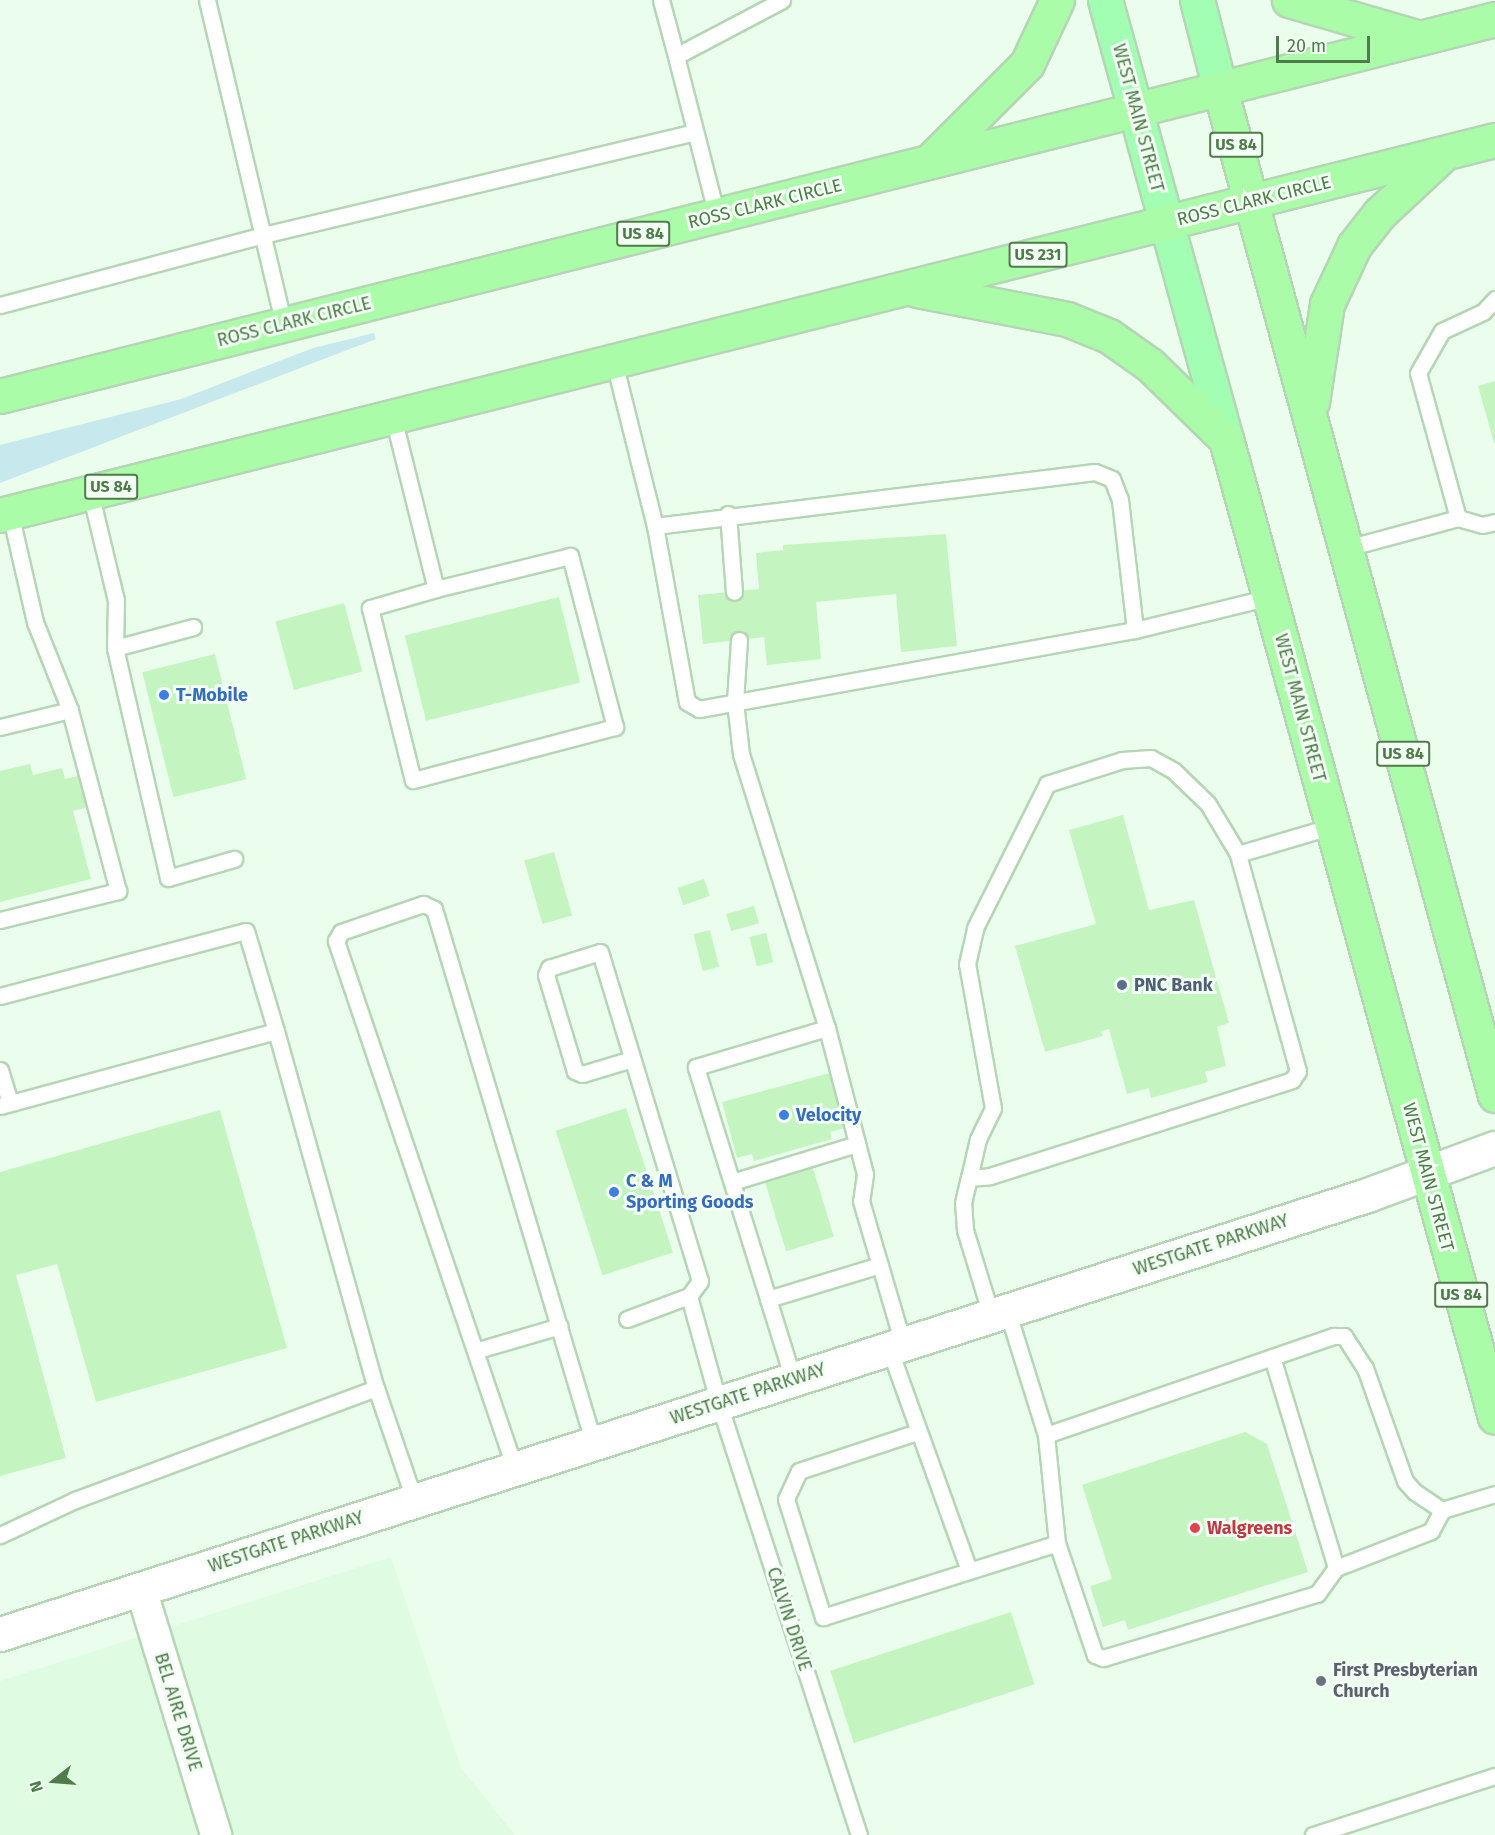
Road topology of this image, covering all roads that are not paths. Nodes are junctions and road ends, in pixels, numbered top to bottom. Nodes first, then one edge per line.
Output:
1 (207, 0) edge
2 (661, 0) edge
3 (782, 0) edge
4 (1057, 0) edge
5 (1105, 0) edge
6 (1197, 0) edge
7 (1289, 0) edge
8 (1495, 19) edge
9 (1420, 38) junction
10 (676, 56) junction
11 (1220, 88) junction
12 (1136, 109) junction
13 (694, 132) junction
14 (1495, 140) edge
15 (1444, 153) junction
16 (927, 163) junction
17 (1252, 201) junction
18 (717, 216) junction
19 (1166, 222) junction
20 (259, 236) junction
21 (909, 289) junction
22 (1495, 299) edge
23 (0, 305) edge
24 (284, 325) junction
25 (614, 362) junction
26 (0, 396) edge
27 (1310, 413) junction
28 (393, 417) junction
29 (1226, 439) junction
30 (90, 492) junction
31 (5, 514) edge
32 (728, 514) junction
33 (1458, 518) junction
34 (1495, 522) edge
35 (655, 526) junction
36 (1347, 548) junction
37 (436, 589) junction
38 (734, 592) dead end
39 (1270, 597) junction
40 (193, 627) dead end
41 (1135, 630) junction
42 (739, 640) dead end
43 (115, 648) junction
44 (735, 702) junction
45 (70, 710) junction
46 (0, 727) edge
47 (1332, 826) junction
48 (1238, 854) junction
49 (234, 859) dead end
50 (0, 920) edge
51 (0, 996) edge
52 (827, 1028) junction
53 (276, 1030) junction
54 (632, 1059) junction
55 (0, 1070) edge
56 (1495, 1095) edge
57 (5, 1105) edge
58 (857, 1144) junction
59 (1495, 1148) edge
60 (1427, 1173) junction
61 (969, 1178) junction
62 (732, 1182) junction
63 (880, 1265) junction
64 (689, 1296) junction
65 (768, 1299) junction
66 (999, 1313) junction
67 (627, 1318) dead end
68 (560, 1326) junction
69 (896, 1346) junction
70 (478, 1350) junction
71 (1272, 1357) junction
72 (793, 1379) junction
73 (376, 1388) junction
74 (719, 1404) junction
75 (1495, 1417) edge
76 (916, 1432) junction
77 (1046, 1435) junction
78 (594, 1444) junction
79 (515, 1469) junction
80 (1495, 1494) edge
81 (415, 1502) junction
82 (1442, 1510) junction
83 (0, 1535) edge
84 (1058, 1543) junction
85 (1336, 1568) junction
86 (969, 1570) junction
87 (141, 1589) junction
88 (0, 1634) edge
89 (1495, 1776) edge
90 (1347, 1830) edge
91 (216, 1835) edge
92 (859, 1835) edge
93 (1313, 1835) edge

1 - 20 lane
2 - 10 lane
3 - 10 lane
4 - 16 highway
5 - 12 main road, WEST MAIN STREET
6 - 11 main road
7 - 9 highway
8 - 9 highway, ROSS CLARK CIRCLE
9 - 11 highway, ROSS CLARK CIRCLE
10 - 13 lane
11 - 12 highway, ROSS CLARK CIRCLE / US 84
11 - 17 highway, US 84
12 - 16 highway, ROSS CLARK CIRCLE / US 84
12 - 19 main road, WEST MAIN STREET
13 - 18 lane
13 - 20 lane
14 - 15 highway, ROSS CLARK CIRCLE / US 231
15 - 17 highway, ROSS CLARK CIRCLE / US 231
15 - 27 highway
16 - 18 highway, ROSS CLARK CIRCLE / US 84
17 - 19 highway, ROSS CLARK CIRCLE / US 231
17 - 27 highway, US 84
18 - 24 highway, ROSS CLARK CIRCLE / US 84
19 - 21 highway, ROSS CLARK CIRCLE / US 231
19 - 29 main road, WEST MAIN STREET
20 - 23 lane
20 - 24 lane
21 - 25 highway, ROSS CLARK CIRCLE / US 84
21 - 29 highway, US 84
22 - 33 lane
24 - 26 highway, ROSS CLARK CIRCLE / US 84
25 - 28 highway, ROSS CLARK CIRCLE / US 84
25 - 35 lane
27 - 36 highway, US 84
28 - 30 highway, ROSS CLARK CIRCLE / US 84
28 - 37 lane
29 - 39 highway, WEST MAIN STREET / US 84
30 - 31 highway, ROSS CLARK CIRCLE / US 84
30 - 43 lane
31 - 45 lane
32 - 35 lane
32 - 38 lane
32 - 41 lane
33 - 34 lane
33 - 36 lane
35 - 44 lane
36 - 56 highway, US 84
37 - 37 lane
39 - 41 lane
39 - 47 highway, WEST MAIN STREET / US 84
40 - 43 lane
41 - 44 lane
42 - 44 lane
43 - 49 lane
44 - 52 lane
45 - 46 lane
45 - 50 lane
47 - 48 lane
47 - 60 highway, WEST MAIN STREET / US 84
48 - 61 lane
48 - 61 lane
51 - 53 lane
52 - 58 lane
52 - 62 lane
53 - 57 lane
53 - 73 lane
54 - 54 lane
54 - 64 lane
55 - 57 lane
58 - 62 lane
58 - 63 lane
59 - 60 main road, WESTGATE PARKWAY
60 - 66 main road, WESTGATE PARKWAY
60 - 75 highway, WEST MAIN STREET / US 84
61 - 66 lane
62 - 65 lane
63 - 65 lane
63 - 69 lane
64 - 67 lane
64 - 74 lane, CALVIN DRIVE
65 - 72 lane
66 - 69 main road, WESTGATE PARKWAY
66 - 77 lane
68 - 70 lane
68 - 70 lane
68 - 78 lane
69 - 72 main road, WESTGATE PARKWAY
69 - 76 lane
70 - 79 lane
71 - 77 lane
71 - 82 lane
71 - 85 lane
72 - 74 main road, WESTGATE PARKWAY
73 - 81 lane
73 - 83 lane
74 - 78 main road, WESTGATE PARKWAY
74 - 92 lane, CALVIN DRIVE
76 - 86 lane
76 - 86 lane
77 - 84 lane
78 - 79 main road, WESTGATE PARKWAY
79 - 81 main road, WESTGATE PARKWAY
80 - 82 lane
81 - 87 main road, WESTGATE PARKWAY
82 - 85 lane
84 - 85 lane
84 - 86 lane
87 - 88 main road, WESTGATE PARKWAY
87 - 91 street, BEL AIRE DRIVE
89 - 90 lane
90 - 93 lane

